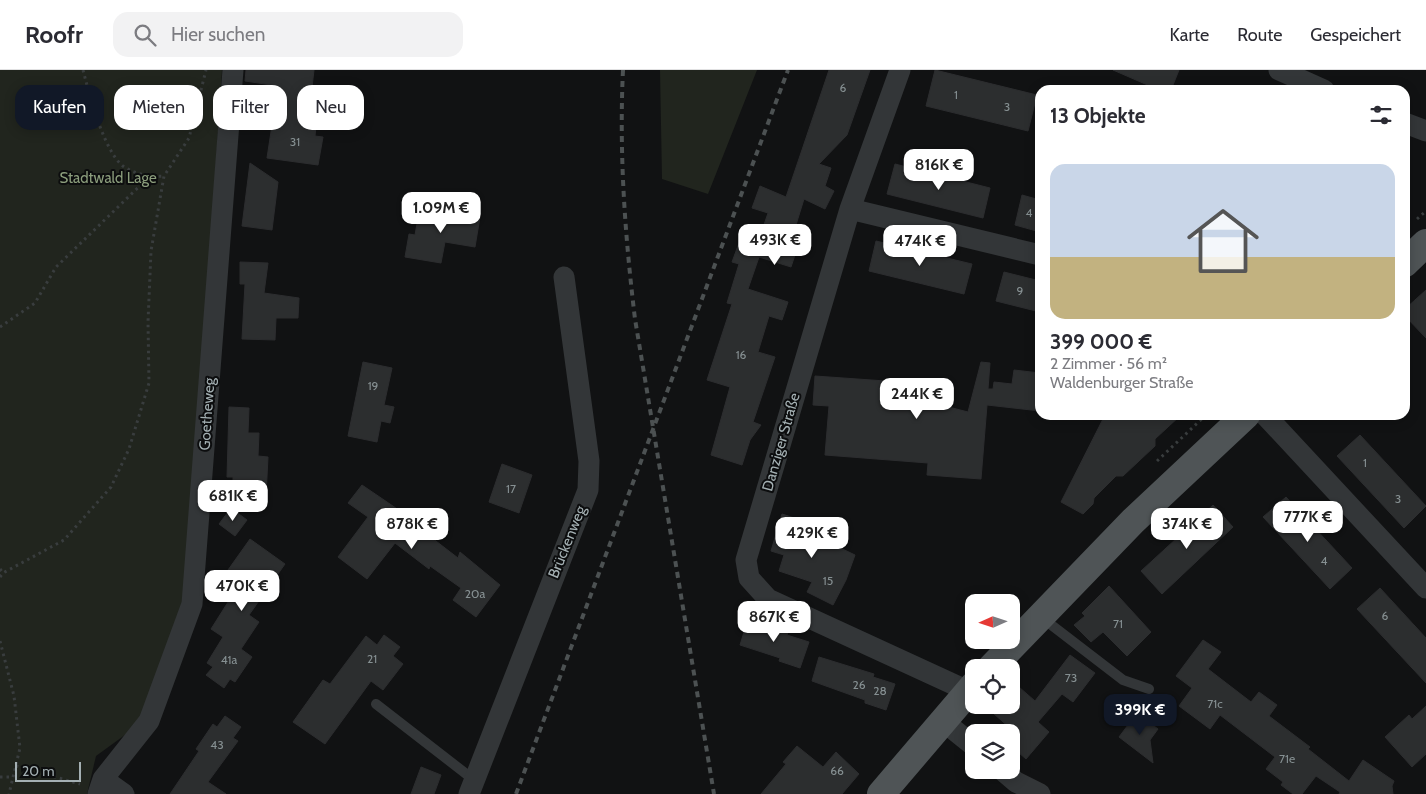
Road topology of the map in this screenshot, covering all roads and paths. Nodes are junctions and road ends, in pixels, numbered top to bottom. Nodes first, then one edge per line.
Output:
1 (82, 70) edge
2 (206, 70) edge
3 (233, 70) edge
4 (900, 70) edge
5 (1279, 70) edge
6 (1313, 85) edge
7 (1410, 125) edge
8 (1426, 131) edge
9 (164, 176) junction
10 (149, 177) junction
11 (850, 209) junction
12 (1426, 243) edge
13 (1035, 254) edge
14 (1410, 258) edge
15 (564, 277) dead end
16 (0, 327) edge
17 (1241, 420) edge
18 (1270, 420) edge
19 (0, 569) edge
20 (3, 573) junction
21 (0, 577) edge
22 (1426, 588) edge
23 (1040, 617) junction
24 (0, 641) edge
25 (1000, 659) edge
26 (965, 685) edge
27 (1149, 689) dead end
28 (965, 695) edge
29 (376, 704) dead end
30 (943, 721) junction
31 (965, 739) edge
32 (16, 766) junction
33 (0, 777) edge
34 (13, 777) junction
35 (1012, 779) edge
36 (100, 787) edge
37 (471, 787) edge
38 (9, 794) edge
39 (124, 794) edge
40 (881, 794) edge
41 (1040, 794) edge

1 - 10 path
2 - 9 path
3 - 36 street, Goetheweg
4 - 11 street, Danziger Straße
5 - 6 street
7 - 8 street
9 - 10 path
9 - 20 path
10 - 16 path
11 - 13 street
11 - 26 street, Danziger Straße
12 - 14 main road
15 - 37 street, Brückenweg
17 - 23 main road
18 - 22 street
19 - 20 path
20 - 21 path
23 - 25 main road
23 - 27 lane
24 - 32 path
28 - 30 main road
29 - 37 lane
30 - 31 street
30 - 40 main road
32 - 34 path
32 - 36 path
33 - 34 path
34 - 38 path
35 - 41 street
36 - 39 street

